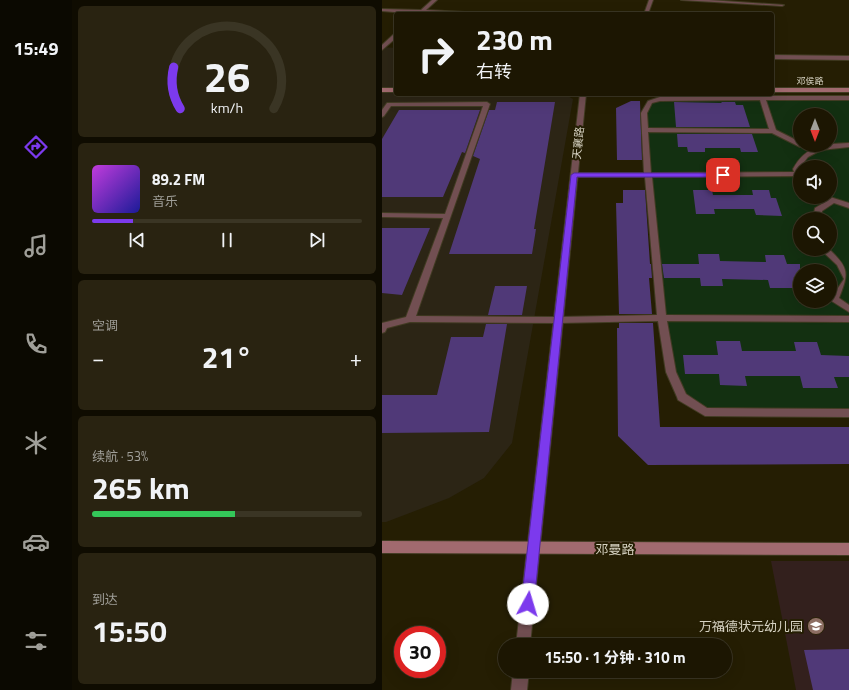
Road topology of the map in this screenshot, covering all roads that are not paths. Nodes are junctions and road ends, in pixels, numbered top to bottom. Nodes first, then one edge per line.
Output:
1 (435, 0) edge
2 (651, 0) edge
3 (683, 0) edge
4 (754, 2) edge
5 (782, 5) dead end
6 (754, 9) dead end
7 (382, 10) edge
8 (408, 12) edge
9 (422, 12) edge
10 (647, 12) edge
11 (394, 37) edge
12 (382, 48) edge
13 (774, 57) edge
14 (849, 58) edge
15 (382, 90) edge
16 (394, 90) edge
17 (774, 90) edge
18 (849, 90) edge
19 (583, 96) edge
20 (762, 98) junction
21 (849, 98) edge
22 (382, 115) edge
23 (645, 130) junction
24 (773, 131) junction
25 (793, 141) edge
26 (849, 145) edge
27 (837, 146) edge
28 (811, 152) edge
29 (801, 160) edge
30 (574, 175) junction
31 (648, 175) junction
32 (793, 176) edge
33 (837, 202) edge
34 (827, 204) edge
35 (849, 206) edge
36 (818, 212) edge
37 (382, 215) edge
38 (448, 216) junction
39 (832, 256) edge
40 (849, 309) edge
41 (662, 318) junction
42 (410, 319) junction
43 (849, 319) edge
44 (558, 320) junction
45 (382, 330) edge
46 (849, 413) edge
47 (382, 548) edge
48 (533, 548) junction
49 (849, 550) edge
50 (524, 638) edge
51 (520, 678) edge
52 (519, 690) edge

1 - 9 street
2 - 10 street
3 - 4 street
4 - 5 street
4 - 6 street
7 - 8 street
11 - 12 street
13 - 14 street
15 - 16 street
17 - 18 street, 邓侯路
19 - 30 street, 天襄路
20 - 21 street
20 - 23 street
20 - 24 street
22 - 38 street
23 - 24 street
23 - 31 street
24 - 25 street
26 - 27 street
28 - 29 street
30 - 31 street
30 - 44 street, 天襄路
31 - 32 street
31 - 41 street
33 - 35 street
34 - 36 street
37 - 38 street
38 - 42 street
39 - 40 street
41 - 43 street
41 - 44 street
41 - 46 street
42 - 44 street
42 - 45 street
44 - 48 street, 天襄路
47 - 48 street, 邓曼路
48 - 49 street, 邓曼路
48 - 50 street, 天襄路
51 - 52 street

